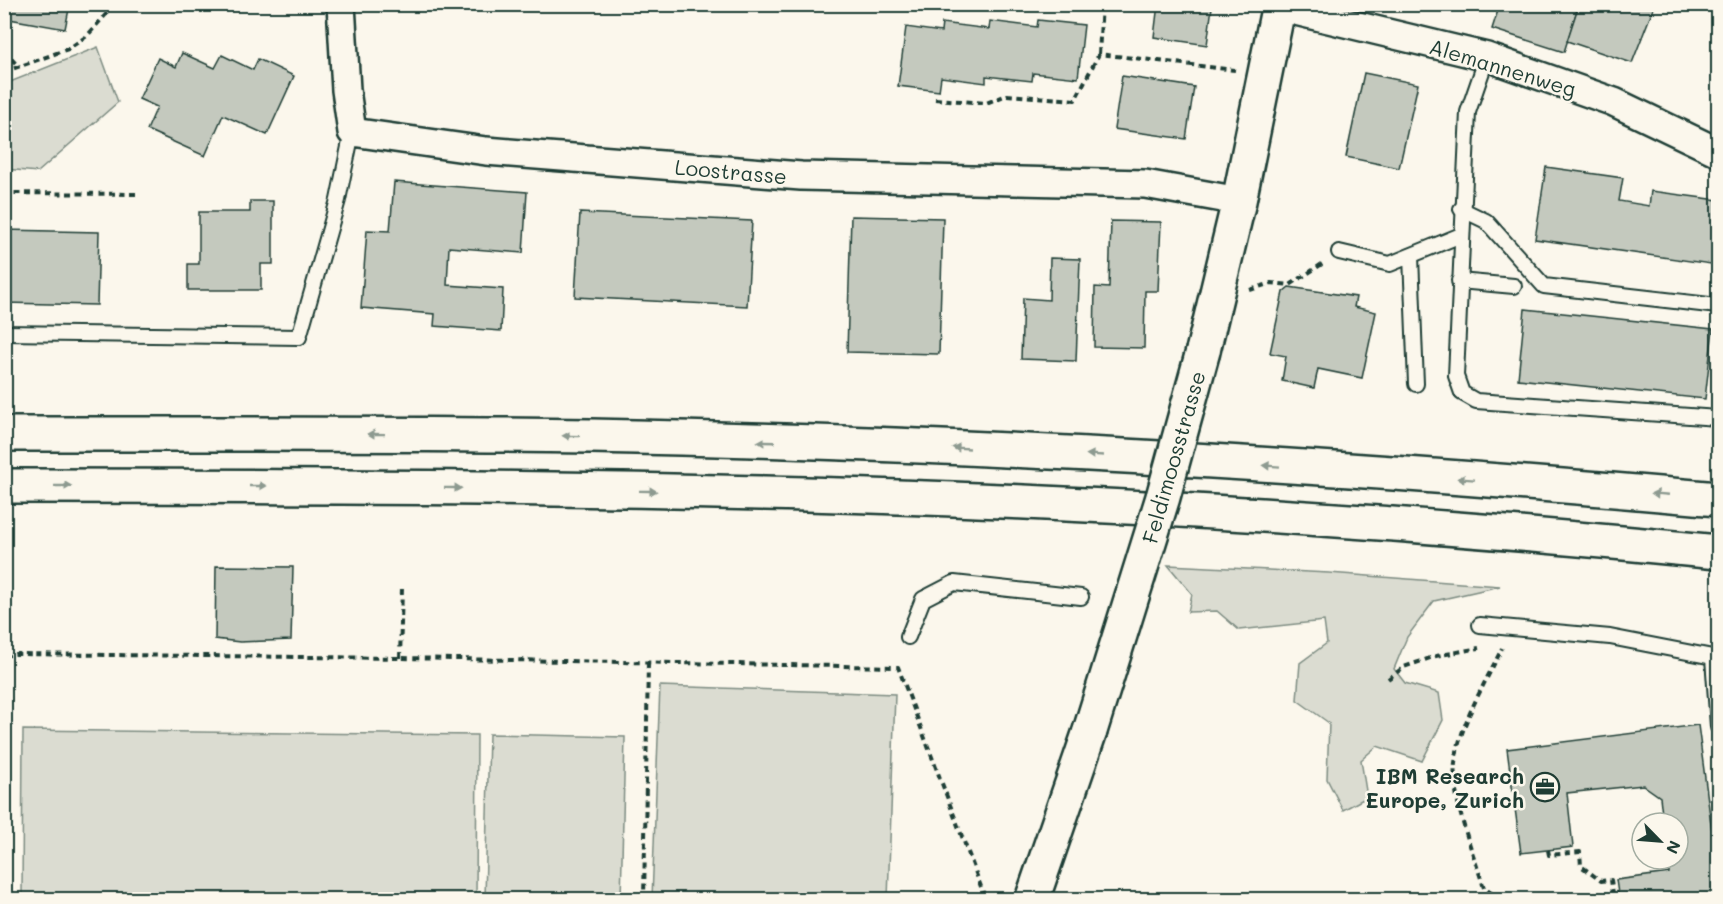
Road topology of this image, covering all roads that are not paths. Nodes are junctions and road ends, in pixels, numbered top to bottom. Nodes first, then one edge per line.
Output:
1 (341, 4) edge
2 (1279, 6) edge
3 (1487, 57) junction
4 (352, 132) junction
5 (1719, 152) edge
6 (1239, 201) junction
7 (1461, 209) junction
8 (1461, 235) junction
9 (1339, 252) road end
10 (1411, 256) junction
11 (1459, 281) junction
12 (1514, 286) dead end
13 (1719, 306) edge
14 (4, 333) edge
15 (1416, 384) dead end
16 (1719, 418) edge
17 (4, 434) edge
18 (4, 486) edge
19 (1719, 499) edge
20 (1719, 552) edge
21 (1081, 597) dead end
22 (1480, 625) dead end
23 (908, 636) dead end
24 (1716, 658) edge
25 (1719, 727) edge
26 (1032, 900) edge

1 - 4 street
2 - 3 street, Alemannenweg
2 - 6 main road, Feldimoosstrasse
3 - 5 street, Alemannenweg
3 - 7 lane
4 - 6 street, Loostrasse
4 - 14 lane
6 - 26 main road, Feldimoosstrasse, bridge
7 - 8 lane
7 - 13 lane
8 - 10 lane
8 - 11 lane
9 - 10 lane
10 - 15 lane
11 - 12 lane
11 - 16 lane
19 -> 17 main road
18 -> 20 main road
21 - 23 lane
22 - 24 lane
24 - 25 lane

